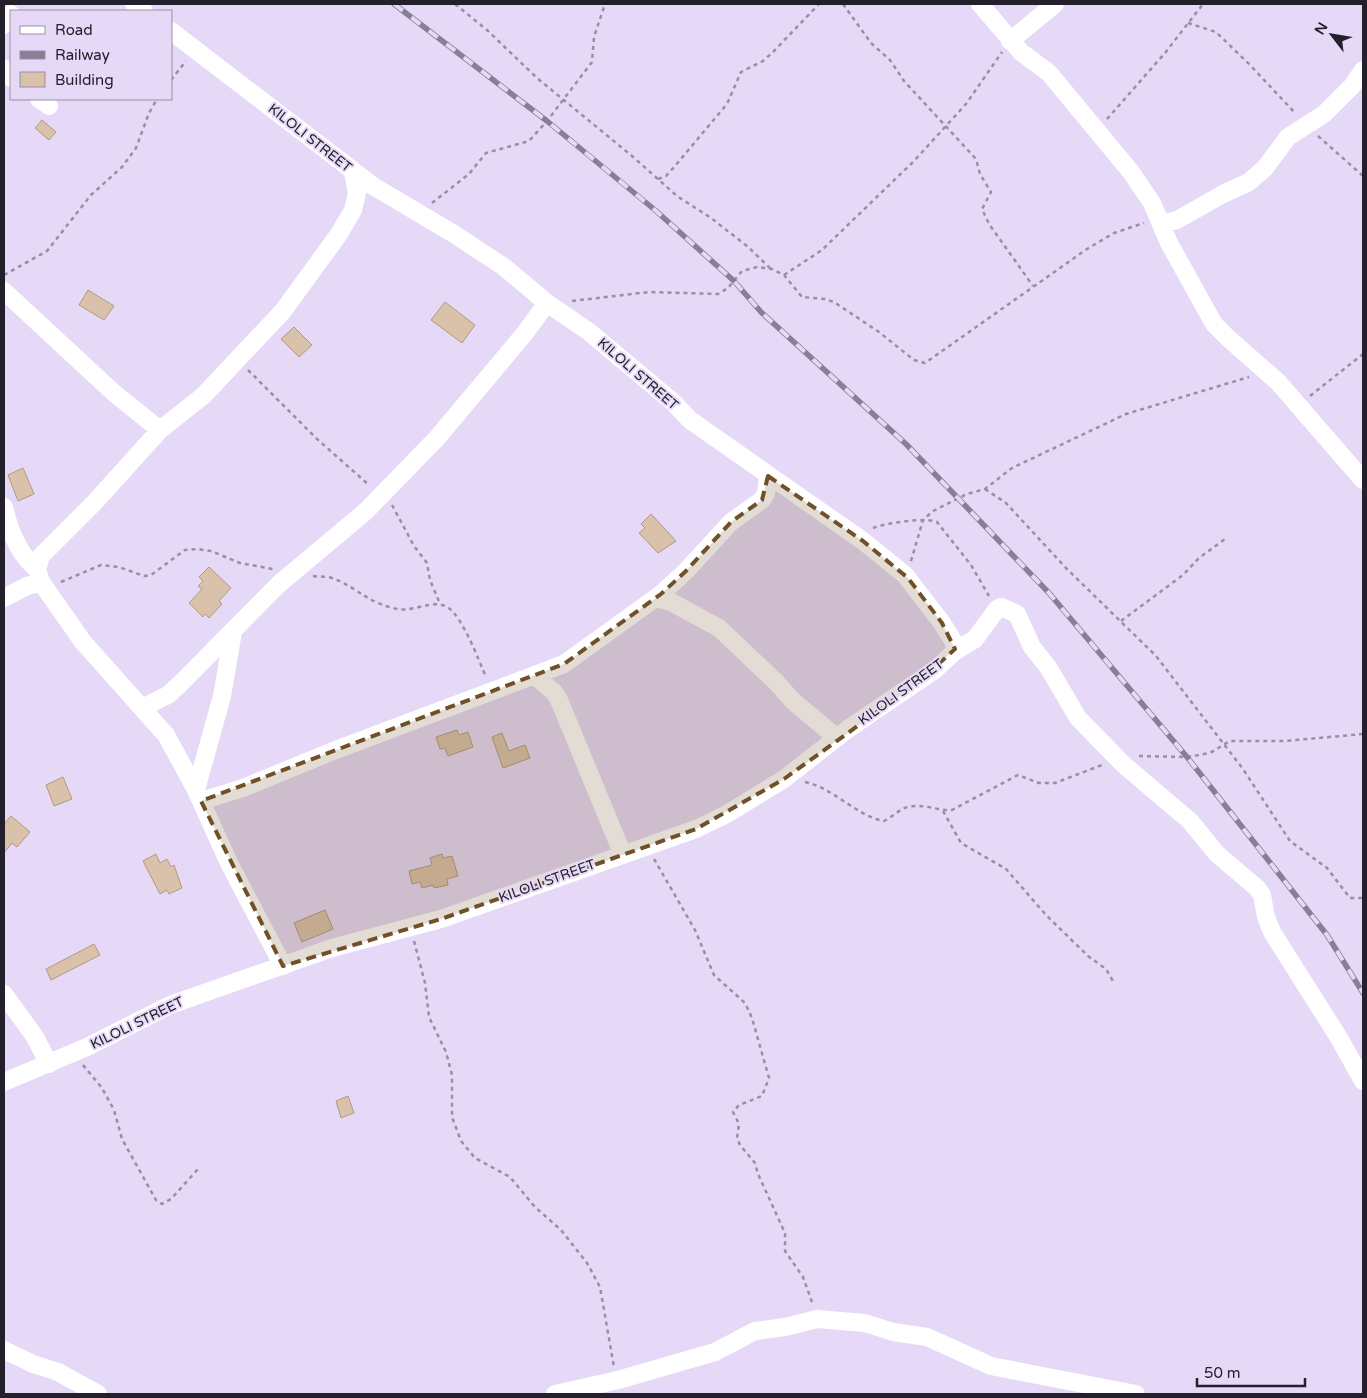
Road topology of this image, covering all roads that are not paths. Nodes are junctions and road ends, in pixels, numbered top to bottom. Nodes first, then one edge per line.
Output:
1 (980, 4) edge
2 (1055, 4) edge
3 (172, 32) edge
4 (1010, 41) junction
5 (1363, 70) edge
6 (353, 172) junction
7 (1161, 224) junction
8 (4, 291) edge
9 (547, 303) junction
10 (160, 430) junction
11 (768, 476) junction
12 (1363, 480) edge
13 (4, 507) edge
14 (39, 576) junction
15 (4, 598) edge
16 (656, 598) junction
17 (233, 632) junction
18 (954, 652) junction
19 (534, 675) junction
20 (144, 707) junction
21 (837, 738) junction
22 (198, 796) junction
23 (630, 852) junction
24 (283, 966) junction
25 (4, 994) edge
26 (49, 1064) junction
27 (1363, 1081) edge
28 (4, 1082) edge
29 (4, 1350) edge
30 (98, 1394) edge
31 (555, 1394) edge
32 (1136, 1394) edge

1 - 4 street
2 - 4 street
3 - 6 street, KILOLI STREET
4 - 7 street
5 - 7 street
6 - 9 street, KILOLI STREET
6 - 10 street
7 - 12 street
8 - 10 street
9 - 11 street, KILOLI STREET
9 - 17 street
10 - 14 street
11 - 16 street
11 - 18 street, KILOLI STREET
13 - 14 street
14 - 15 street
14 - 20 street
16 - 19 street
16 - 21 street
17 - 20 street
17 - 22 street
18 - 21 street, KILOLI STREET
18 - 27 street
19 - 22 street
19 - 23 street
20 - 22 street
21 - 23 street, KILOLI STREET
22 - 24 street
23 - 24 street, KILOLI STREET
24 - 26 street, KILOLI STREET
25 - 26 street
26 - 28 street, KILOLI STREET
29 - 30 street
31 - 32 street

